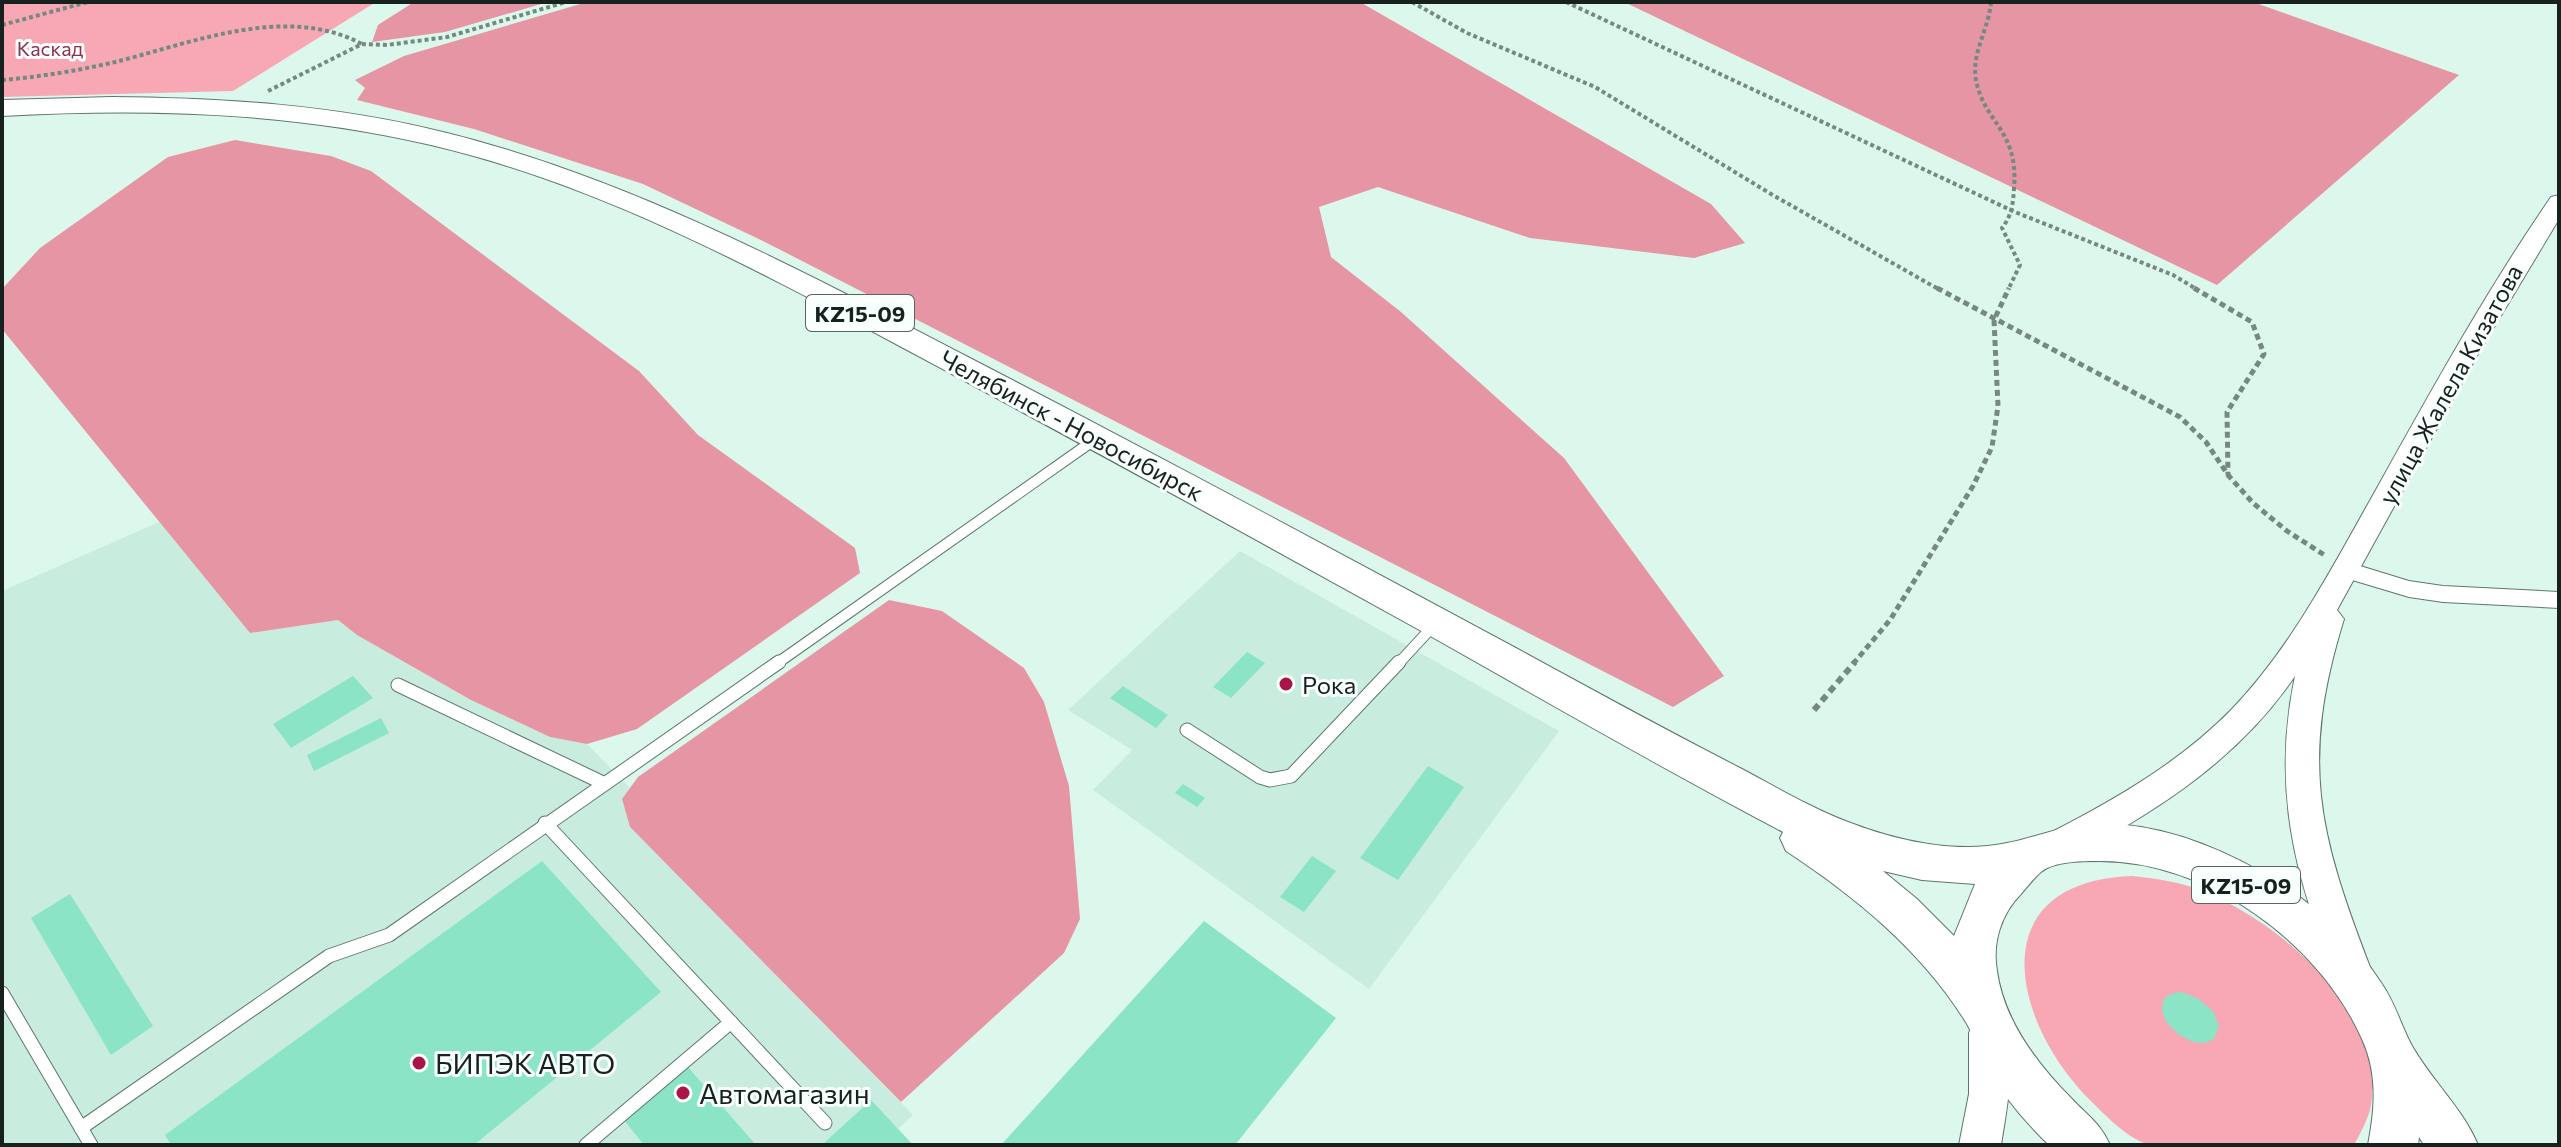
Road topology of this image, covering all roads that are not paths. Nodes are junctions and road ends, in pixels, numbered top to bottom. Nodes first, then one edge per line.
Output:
1 (2, 108) edge
2 (2559, 202) edge
3 (1097, 438) junction
4 (2347, 570) junction
5 (2559, 600) edge
6 (1437, 623) junction
7 (398, 685) dead end
8 (1187, 730) dead end
9 (1648, 740) junction
10 (603, 783) junction
11 (545, 823) junction
12 (2041, 853) junction
13 (2361, 991) junction
14 (2, 993) edge
15 (1985, 1014) junction
16 (731, 1022) junction
17 (2393, 1057) junction
18 (825, 1123) dead end
19 (81, 1128) junction
20 (91, 1145) edge
21 (586, 1145) edge
22 (1980, 1145) edge
23 (2085, 1145) edge
24 (2393, 1145) edge
25 (2453, 1145) edge

1 - 3 highway, Челябинск - Новосибирск / KZ15-09
2 - 4 main road, улица Жалела Кизатова
3 - 6 highway, Челябинск - Новосибирск / KZ15-09
3 - 10 lane
4 - 5 street
4 - 12 main road
4 - 13 main road
6 - 8 lane
6 - 9 highway, Челябинск - Новосибирск / KZ15-09
7 - 10 lane
9 - 12 highway, Челябинск - Новосибирск / KZ15-09
9 - 15 highway, Челябинск - Новосибирск / KZ15-09
10 - 11 lane
11 - 16 lane
11 - 19 lane
12 - 13 highway, Челябинск - Новосибирск / KZ15-09
12 - 15 highway, Челябинск - Новосибирск / KZ15-09
13 - 17 highway, Челябинск - Новосибирск / KZ15-09
14 - 19 lane
15 - 22 main road
15 - 23 highway, Челябинск - Новосибирск / KZ15-09
16 - 18 lane
16 - 21 lane
17 - 24 highway, Челябинск - Новосибирск / KZ15-09
17 - 25 highway, Челябинск - Новосибирск / KZ15-09
19 - 20 lane

